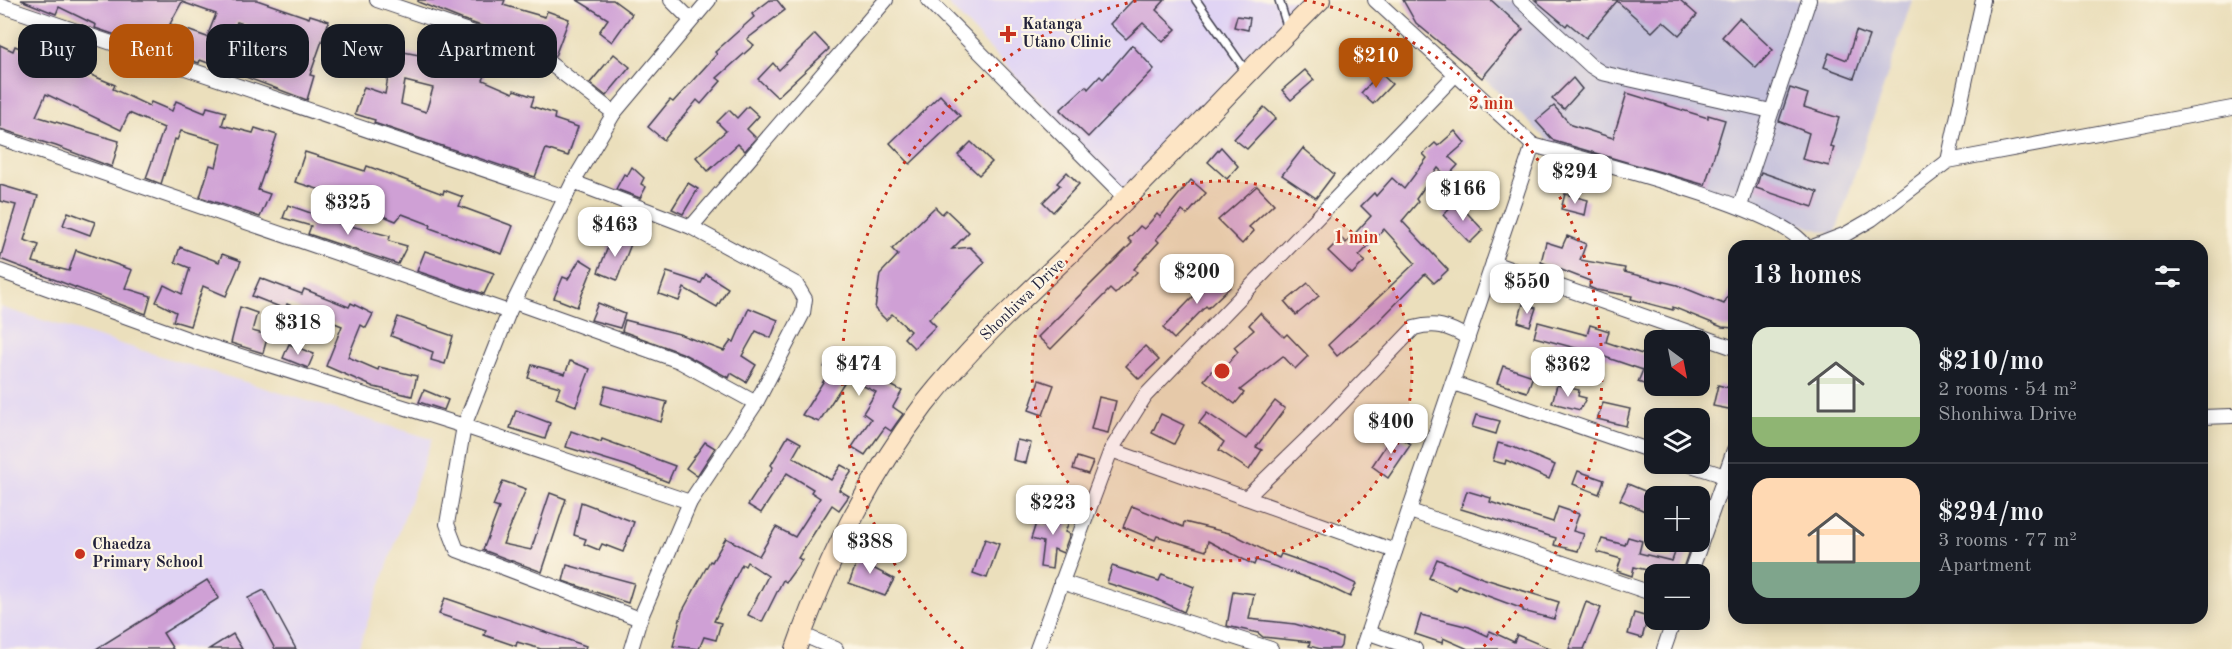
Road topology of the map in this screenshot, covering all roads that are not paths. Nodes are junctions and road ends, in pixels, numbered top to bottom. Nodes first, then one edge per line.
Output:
1 (377, 0) edge
2 (671, 0) edge
3 (709, 0) edge
4 (885, 0) edge
5 (928, 0) edge
6 (1196, 0) edge
7 (1279, 0) edge
8 (1320, 0) edge
9 (1375, 0) edge
10 (1520, 0) edge
11 (1809, 0) edge
12 (1983, 0) edge
13 (0, 4) edge
14 (691, 20) junction
15 (1288, 31) junction
16 (1247, 73) junction
17 (1456, 74) junction
18 (2232, 108) edge
19 (1771, 111) junction
20 (614, 113) junction
21 (0, 138) edge
22 (1533, 145) junction
23 (1948, 161) junction
24 (573, 182) junction
25 (565, 197) junction
26 (1126, 199) junction
27 (1740, 206) junction
28 (692, 227) junction
29 (1799, 240) edge
30 (1833, 240) edge
31 (1493, 263) junction
32 (0, 271) edge
33 (512, 307) junction
34 (1468, 338) junction
35 (1728, 346) edge
36 (1453, 383) junction
37 (756, 403) junction
38 (2232, 416) edge
39 (2208, 417) edge
40 (464, 426) junction
41 (1644, 449) edge
42 (1111, 450) junction
43 (1728, 467) edge
44 (1710, 471) edge
45 (1725, 476) junction
46 (1246, 498) junction
47 (690, 502) junction
48 (1410, 511) junction
49 (1395, 551) junction
50 (1694, 564) edge
51 (1061, 582) junction
52 (1644, 591) edge
53 (640, 619) junction
54 (1671, 630) edge
55 (1369, 633) junction
56 (799, 642) edge
57 (632, 649) edge
58 (836, 649) edge
59 (1037, 649) edge
60 (1271, 649) edge
61 (1362, 649) edge
62 (1415, 649) edge
63 (1664, 649) edge

1 - 20 street
2 - 14 street
3 - 14 street
4 - 28 street
5 - 26 street
6 - 16 lane
7 - 15 lane
8 - 15 street, Shonhiwa Drive
9 - 17 street
10 - 19 street
11 - 19 street
12 - 23 street
13 - 25 street
14 - 20 street
15 - 16 street, Shonhiwa Drive
16 - 26 street, Shonhiwa Drive
17 - 22 street
17 - 42 street
18 - 23 street
19 - 27 street
20 - 24 street
21 - 33 street
22 - 27 street
22 - 31 street
23 - 30 street
24 - 25 street
24 - 28 street
25 - 33 street
26 - 56 street, Shonhiwa Drive
27 - 29 street
28 - 37 street
31 - 34 street
31 - 35 street
32 - 40 street
33 - 37 street
33 - 40 street
34 - 36 street
34 - 46 street
36 - 41 street
36 - 48 street
37 - 47 street
38 - 39 street
40 - 47 street
40 - 53 street
42 - 46 street
42 - 51 street
43 - 45 street
44 - 45 street
45 - 50 street
46 - 49 street
47 - 53 street
48 - 49 street
48 - 52 street
49 - 55 street
51 - 59 street
51 - 60 street
53 - 57 street
54 - 63 street
55 - 61 street
55 - 62 street
56 - 58 street

